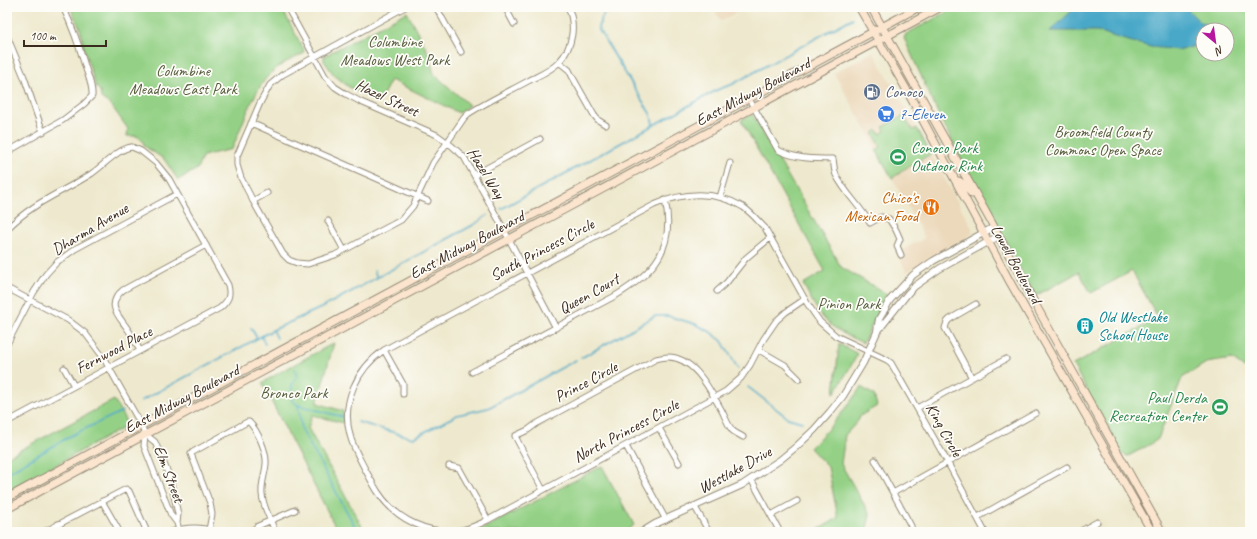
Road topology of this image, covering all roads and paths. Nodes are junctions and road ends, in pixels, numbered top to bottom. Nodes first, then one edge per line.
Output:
1 (63, 7) edge
2 (296, 7) edge
3 (406, 7) edge
4 (436, 7) edge
5 (505, 7) edge
6 (568, 7) edge
7 (859, 7) edge
8 (871, 7) edge
9 (919, 7) edge
10 (941, 7) edge
11 (288, 9) edge
12 (514, 24) dead end
13 (882, 27) junction
14 (873, 32) junction
15 (7, 36) edge
16 (887, 36) junction
17 (878, 40) junction
18 (461, 52) dead end
19 (314, 56) junction
20 (559, 62) junction
21 (749, 99) junction
22 (754, 108) junction
23 (251, 122) junction
24 (606, 125) dead end
25 (44, 132) junction
26 (540, 140) dead end
27 (447, 142) junction
28 (7, 152) edge
29 (730, 163) dead end
30 (474, 175) junction
31 (956, 182) junction
32 (268, 193) dead end
33 (178, 194) junction
34 (418, 196) junction
35 (720, 198) junction
36 (665, 200) junction
37 (253, 201) junction
38 (428, 201) dead end
39 (983, 208) junction
40 (328, 221) dead end
41 (994, 227) junction
42 (7, 229) edge
43 (505, 230) junction
44 (984, 233) junction
45 (999, 236) junction
46 (770, 238) junction
47 (509, 239) junction
48 (988, 242) junction
49 (206, 246) junction
50 (344, 250) junction
51 (901, 255) dead end
52 (527, 273) junction
53 (7, 288) edge
54 (717, 291) dead end
55 (229, 297) junction
56 (236, 299) dead end
57 (805, 299) junction
58 (30, 301) junction
59 (107, 302) dead end
60 (114, 303) junction
61 (976, 304) dead end
62 (556, 328) junction
63 (877, 332) junction
64 (7, 344) edge
65 (140, 350) junction
66 (384, 350) junction
67 (759, 350) junction
68 (868, 352) junction
69 (1006, 359) dead end
70 (109, 367) junction
71 (64, 368) dead end
72 (472, 372) dead end
73 (972, 378) junction
74 (799, 379) dead end
75 (74, 386) junction
76 (403, 394) dead end
77 (715, 398) junction
78 (917, 408) junction
79 (1036, 413) dead end
80 (7, 422) edge
81 (141, 426) junction
82 (659, 428) junction
83 (1095, 431) junction
84 (145, 434) junction
85 (743, 437) dead end
86 (626, 446) junction
87 (875, 460) dead end
88 (1123, 462) junction
89 (679, 463) dead end
90 (948, 463) junction
91 (449, 466) dead end
92 (1067, 467) dead end
93 (751, 479) junction
94 (543, 490) junction
95 (893, 493) junction
96 (7, 498) edge
97 (102, 501) junction
98 (797, 501) dead end
99 (695, 506) junction
100 (7, 509) edge
101 (295, 510) dead end
102 (771, 515) junction
103 (978, 517) junction
104 (271, 520) junction
105 (488, 520) junction
106 (666, 520) junction
107 (1097, 522) dead end
108 (177, 523) junction
109 (58, 524) junction
110 (118, 529) dead end
111 (179, 530) junction
112 (209, 530) junction
113 (426, 530) edge
114 (44, 532) edge
115 (62, 532) edge
116 (147, 532) edge
117 (172, 532) edge
118 (216, 532) edge
119 (251, 532) edge
120 (275, 532) edge
121 (642, 532) edge
122 (709, 532) edge
123 (780, 532) edge
124 (912, 532) edge
125 (985, 532) edge
126 (1079, 532) edge
127 (1152, 532) edge
128 (1162, 532) edge

1 - 25 street
2 - 11 street
3 - 19 street
4 - 18 street
5 - 12 street
6 - 20 street
7 - 14 main road, Lowell Boulevard
8 - 13 main road, Lowell Boulevard
9 - 13 main road, East Midway Boulevard
10 - 16 main road, East Midway Boulevard
11 - 19 street, Hazel Street
13 - 14 main road, East Midway Boulevard
13 - 16 main road, Lowell Boulevard
14 - 17 main road, Lowell Boulevard
14 - 21 main road, East Midway Boulevard
15 - 25 street
16 - 17 main road, East Midway Boulevard
16 - 39 main road, Lowell Boulevard
17 - 22 main road, East Midway Boulevard
17 - 31 main road, Lowell Boulevard
19 - 23 street
19 - 27 street, Hazel Street
20 - 24 street
20 - 27 street
21 - 22 street
21 - 43 main road, East Midway Boulevard
22 - 47 main road, East Midway Boulevard
22 - 51 street
23 - 34 street
23 - 37 street
25 - 28 street
26 - 30 street
27 - 30 street, Hazel Way
27 - 34 street
29 - 35 street
30 - 43 street, Hazel Way
31 - 39 main road
31 - 44 main road, Lowell Boulevard
32 - 37 street
33 - 42 street
33 - 49 street
33 - 58 street, Dharma Avenue
34 - 38 street
34 - 50 street
35 - 36 street, South Princess Circle
35 - 46 street, South Princess Circle
36 - 52 street, South Princess Circle
36 - 62 street, Queen Court
37 - 50 street
39 - 41 main road, Lowell Boulevard
40 - 50 street
41 - 44 street, Westlake Drive
41 - 45 main road, Lowell Boulevard
43 - 47 street, Hazel Way
43 - 81 main road, East Midway Boulevard
44 - 48 main road, Lowell Boulevard
44 - 63 street, Westlake Drive
45 - 48 street, Westlake Drive
45 - 88 main road, Lowell Boulevard
46 - 54 street
46 - 57 street, South Princess Circle
47 - 52 street, Hazel Way
47 - 84 main road, East Midway Boulevard
48 - 63 street, Westlake Drive
48 - 83 main road, Lowell Boulevard
49 - 55 street
49 - 60 street
52 - 62 street, Hazel Way
52 - 66 street, South Princess Circle
53 - 58 street
55 - 56 street
55 - 65 street, Fernwood Place
57 - 67 street, North Princess Circle
57 - 68 street, South Princess Circle
58 - 64 street, Dharma Avenue
58 - 70 street
59 - 60 street
60 - 65 street
61 - 73 street
62 - 72 street, Queen Court
63 - 68 street, Westlake Drive
65 - 70 street, Fernwood Place
66 - 76 street
66 - 113 street, South Princess Circle
67 - 74 street
67 - 77 street, North Princess Circle
68 - 78 street, King Circle
68 - 93 street, Westlake Drive
69 - 73 street
70 - 75 street, Fernwood Place
70 - 81 street
71 - 75 street
73 - 78 street
75 - 80 street, Fernwood Place
77 - 82 street, North Princess Circle
77 - 85 street
77 - 94 street, Prince Circle
78 - 90 street, King Circle
79 - 90 street
81 - 84 street
81 - 96 main road, East Midway Boulevard
82 - 86 street, North Princess Circle
82 - 89 street
83 - 88 main road
83 - 127 main road, Lowell Boulevard
84 - 100 main road, East Midway Boulevard
84 - 108 street, Elm Street
84 - 108 street, Elm Street
86 - 94 street, North Princess Circle
86 - 106 street
87 - 95 street
88 - 128 main road, Lowell Boulevard
90 - 95 street
90 - 103 street, King Circle
91 - 105 street
92 - 103 street
93 - 99 street, Westlake Drive
93 - 102 street
94 - 105 street, North Princess Circle
95 - 124 street
97 - 109 street
97 - 110 street
97 - 116 street
98 - 102 street
99 - 106 street, Westlake Drive
99 - 122 street
101 - 104 street
102 - 123 street
103 - 125 street, King Circle
104 - 112 street
104 - 119 street
104 - 120 street
105 - 113 street, North Princess Circle
106 - 121 street, Westlake Drive
107 - 126 street
108 - 111 street, Elm Street
109 - 114 street
109 - 115 street
111 - 112 street
111 - 117 street
112 - 118 street

